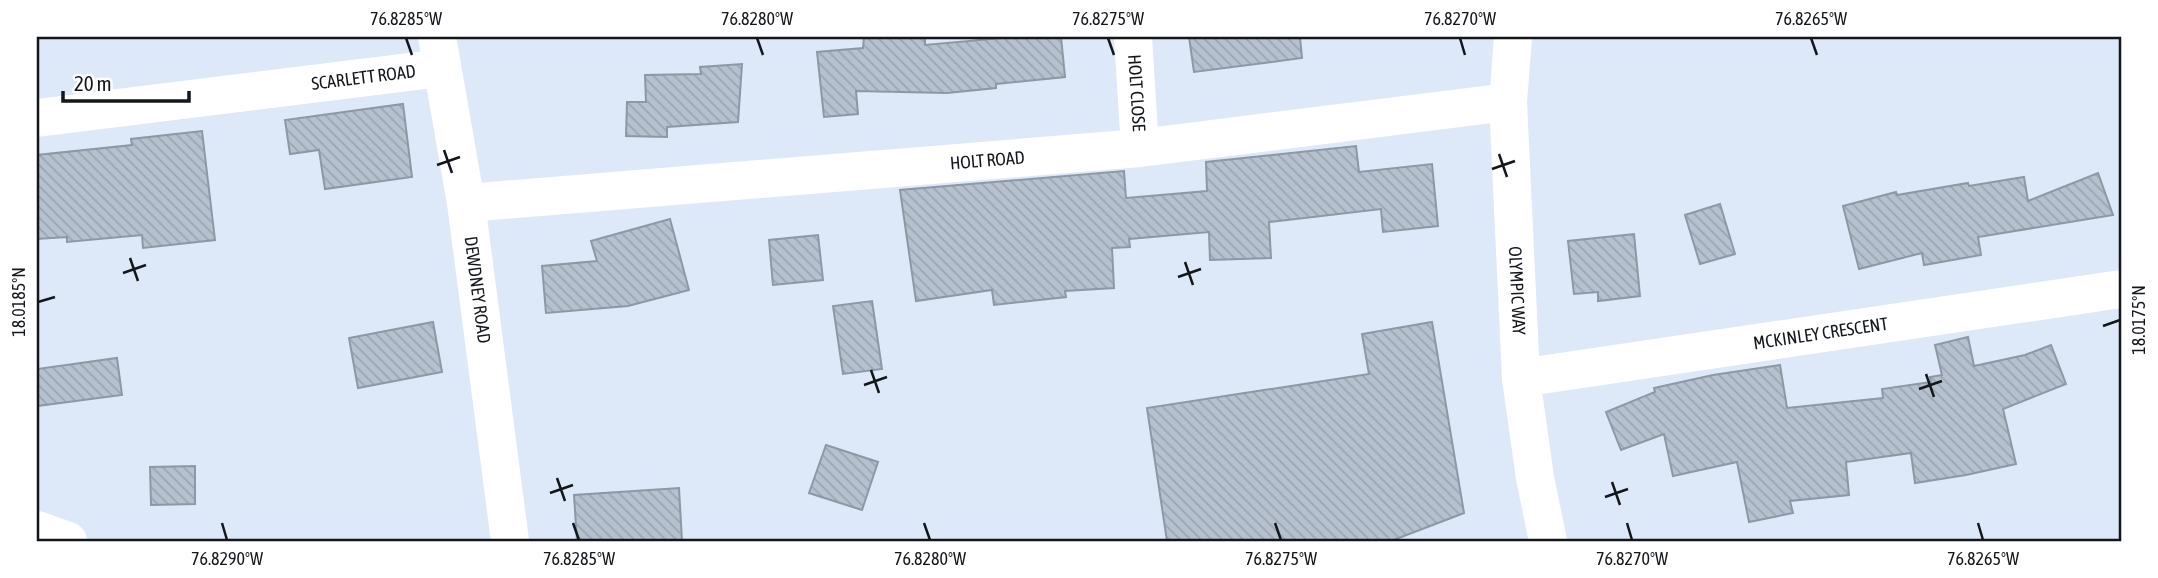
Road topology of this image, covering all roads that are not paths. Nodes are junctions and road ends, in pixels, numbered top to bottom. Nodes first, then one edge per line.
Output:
1 (1133, 37) edge
2 (1513, 37) edge
3 (439, 52) edge
4 (1508, 102) junction
5 (37, 118) edge
6 (1140, 148) junction
7 (466, 203) junction
8 (2121, 289) edge
9 (1521, 378) junction
10 (37, 530) edge
11 (68, 541) edge
12 (510, 541) edge
13 (1548, 541) edge

1 - 6 street, HOLT CLOSE
2 - 4 street, OLYMPIC WAY
3 - 5 street, SCARLETT ROAD
3 - 7 street, DEWDNEY ROAD
4 - 6 street, HOLT ROAD
4 - 9 street, OLYMPIC WAY
6 - 7 street, HOLT ROAD
7 - 12 street, DEWDNEY ROAD
8 - 9 street, MCKINLEY CRESCENT
9 - 13 street, OLYMPIC WAY
10 - 11 street

